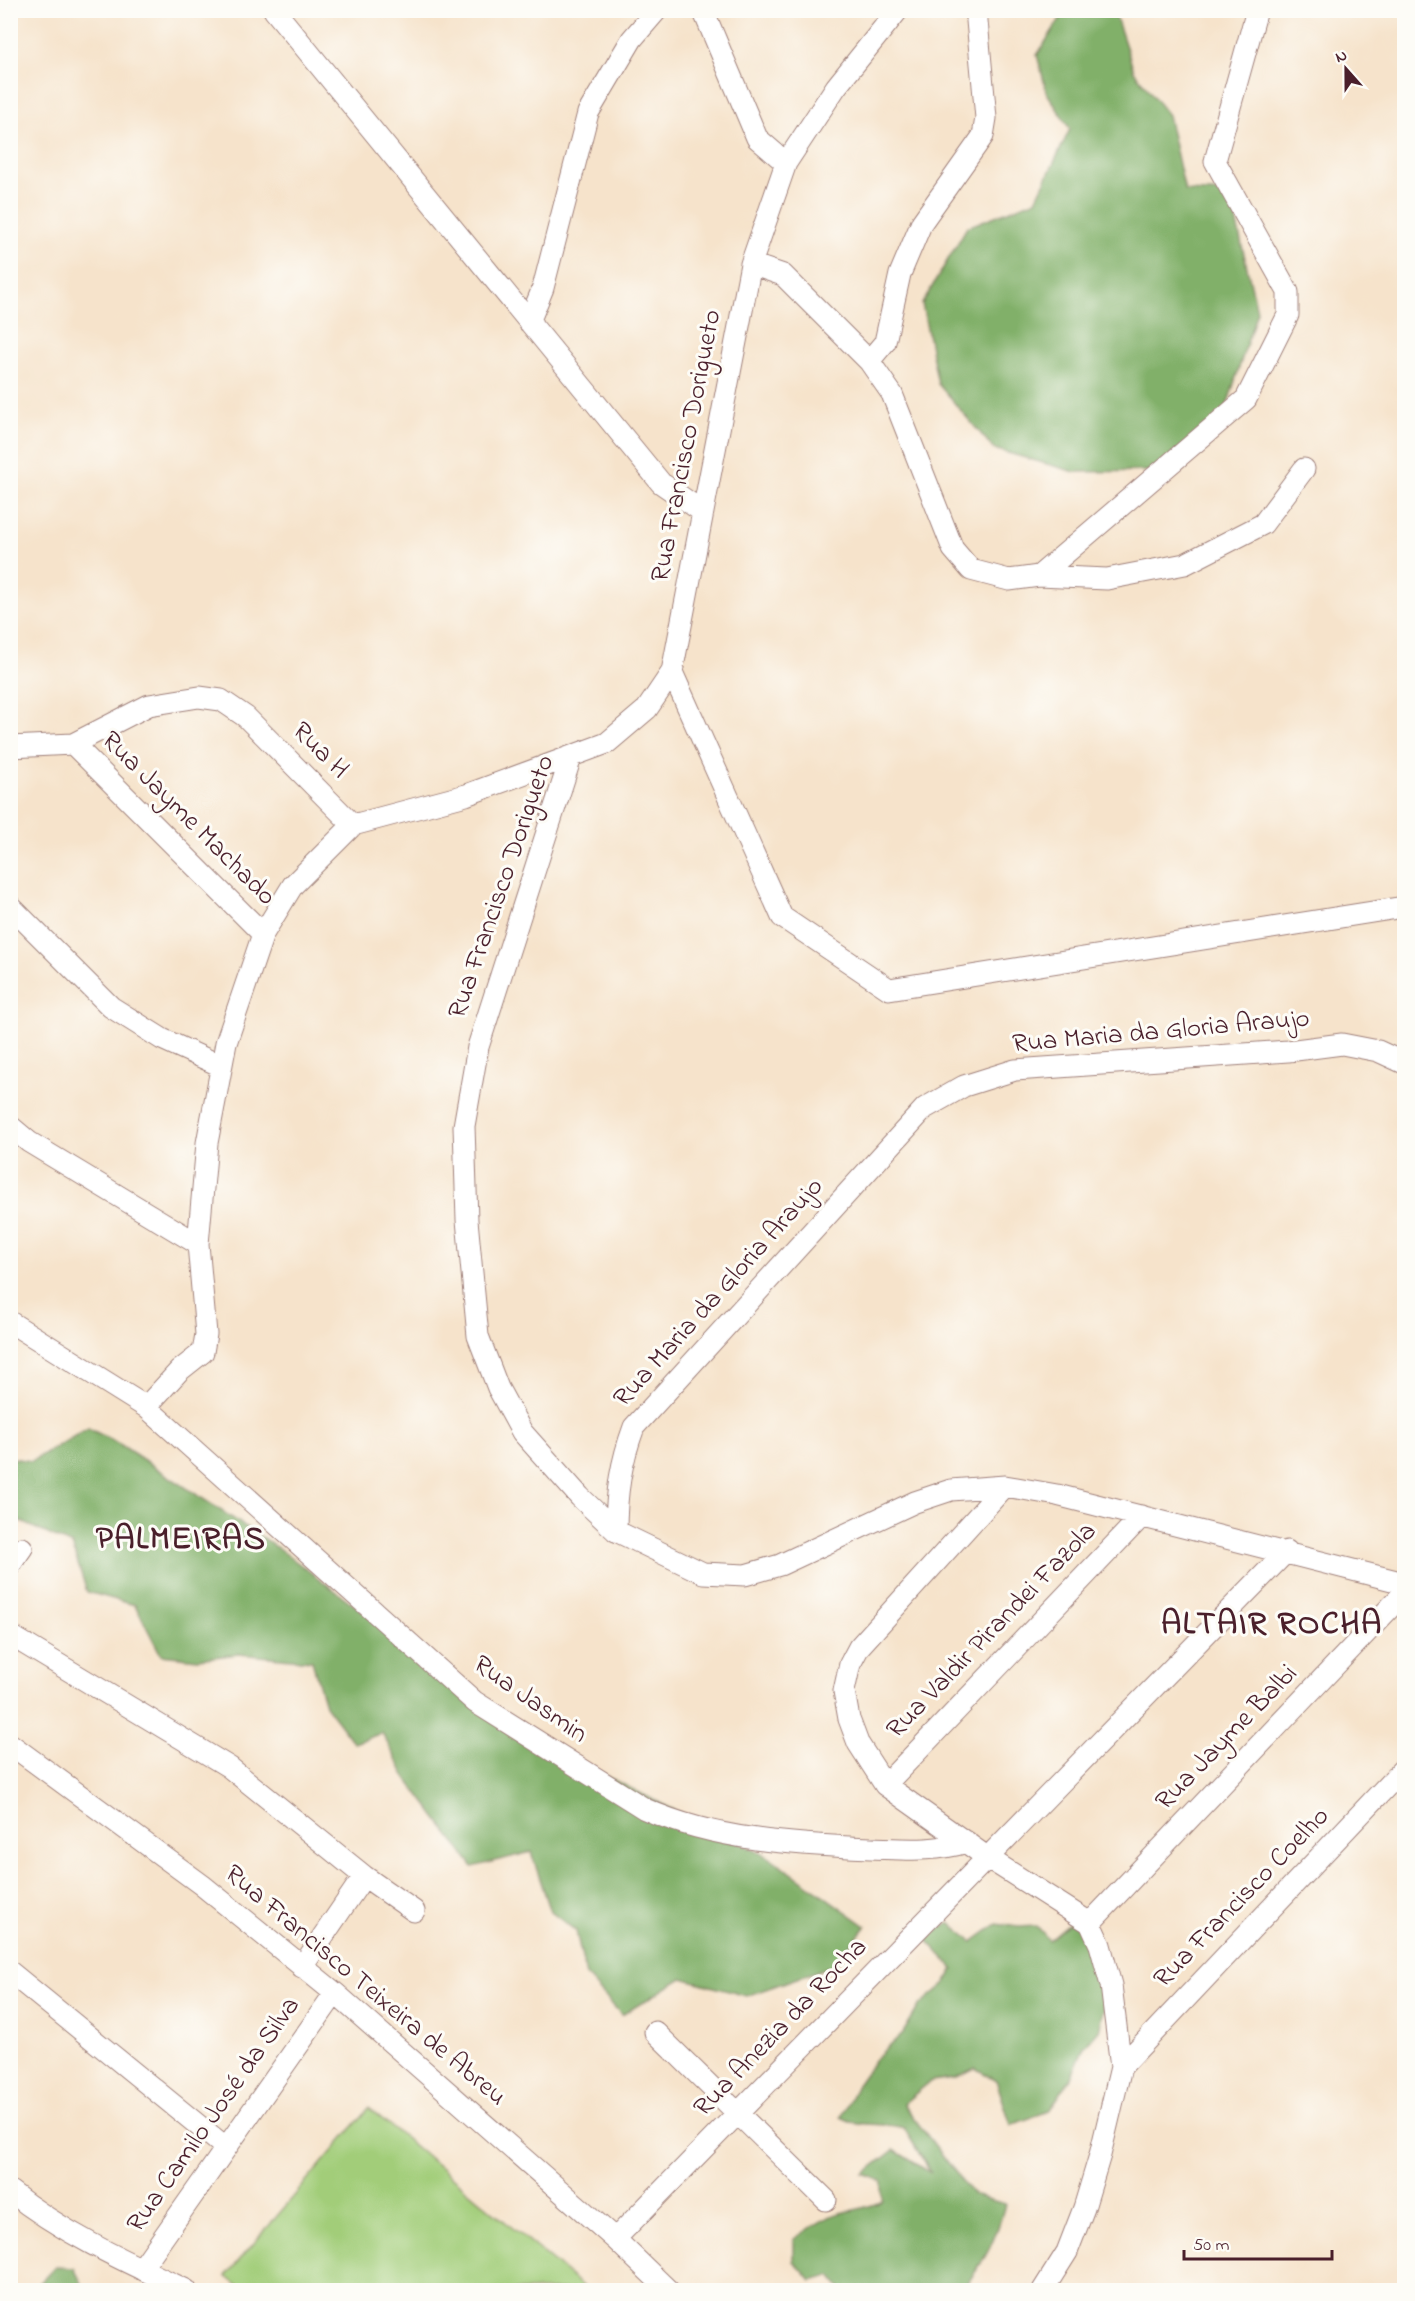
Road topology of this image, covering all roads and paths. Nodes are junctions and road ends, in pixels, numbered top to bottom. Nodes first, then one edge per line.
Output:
1 (274, 10) edge
2 (657, 10) edge
3 (704, 10) edge
4 (898, 10) edge
5 (976, 10) edge
6 (1257, 10) edge
7 (786, 163) junction
8 (751, 264) junction
9 (529, 322) junction
10 (869, 361) junction
11 (1304, 469) dead end
12 (703, 512) junction
13 (1039, 576) junction
14 (672, 672) junction
15 (73, 744) junction
16 (11, 746) edge
17 (571, 757) junction
18 (353, 825) junction
19 (10, 906) edge
20 (1404, 908) edge
21 (263, 934) junction
22 (1404, 1063) edge
23 (221, 1066) junction
24 (10, 1126) edge
25 (198, 1244) junction
26 (10, 1322) edge
27 (146, 1407) junction
28 (1005, 1486) junction
29 (1142, 1516) junction
30 (616, 1531) junction
31 (1287, 1551) junction
32 (1404, 1583) edge
33 (1404, 1593) edge
34 (10, 1635) edge
35 (10, 1744) edge
36 (1404, 1768) edge
37 (885, 1785) junction
38 (967, 1842) junction
39 (988, 1858) junction
40 (364, 1876) junction
41 (414, 1911) dead end
42 (1090, 1923) junction
43 (302, 1967) junction
44 (10, 1972) edge
45 (335, 1993) junction
46 (655, 2032) dead end
47 (1120, 2067) junction
48 (739, 2113) junction
49 (225, 2147) junction
50 (10, 2191) edge
51 (826, 2200) dead end
52 (615, 2239) junction
53 (141, 2269) junction
54 (186, 2290) edge
55 (668, 2290) edge
56 (1043, 2290) edge

1 - 9 street
2 - 9 street
3 - 7 street
4 - 7 street, Rua Francisco Dorigueto
5 - 10 street
6 - 13 street
7 - 8 street, Rua Francisco Dorigueto
8 - 10 street
8 - 12 street, Rua Francisco Dorigueto
9 - 12 street
10 - 13 street
11 - 13 street
12 - 14 street, Rua Francisco Dorigueto
14 - 17 street, Rua Francisco Dorigueto
14 - 20 street
15 - 16 street
15 - 18 street, Rua H
15 - 21 street, Rua Jayme Machado
17 - 18 street
17 - 30 street, Rua Francisco Dorigueto
18 - 21 street
19 - 23 street
21 - 23 street
22 - 30 street, Rua Maria da Gloria Araujo
23 - 25 street
24 - 25 street
25 - 27 street
26 - 27 street, Rua Jasmin
27 - 38 street, Rua Jasmin
28 - 29 street
28 - 30 street
28 - 37 street
29 - 31 street
29 - 37 street, Rua Valdir Pirandei Fazola
31 - 32 street
31 - 39 street, Rua Anezia da Rocha
33 - 42 street, Rua Jayme Balbi
34 - 40 street
35 - 43 street, Rua Francisco Teixeira de Abreu
36 - 47 street, Rua Francisco Coelho
37 - 38 street
38 - 39 street
39 - 42 street
39 - 48 street, Rua Anezia da Rocha
40 - 41 street
40 - 43 street
42 - 47 street
43 - 45 street, Rua Francisco Teixeira de Abreu
44 - 49 street
45 - 49 street, Rua Camilo José da Silva
45 - 52 street, Rua Francisco Teixeira de Abreu
46 - 48 street
47 - 56 street
48 - 51 street
48 - 52 street, Rua Anezia da Rocha
49 - 53 street, Rua Camilo José da Silva
50 - 53 street
52 - 55 street, Rua Francisco Teixeira de Abreu
53 - 54 street

